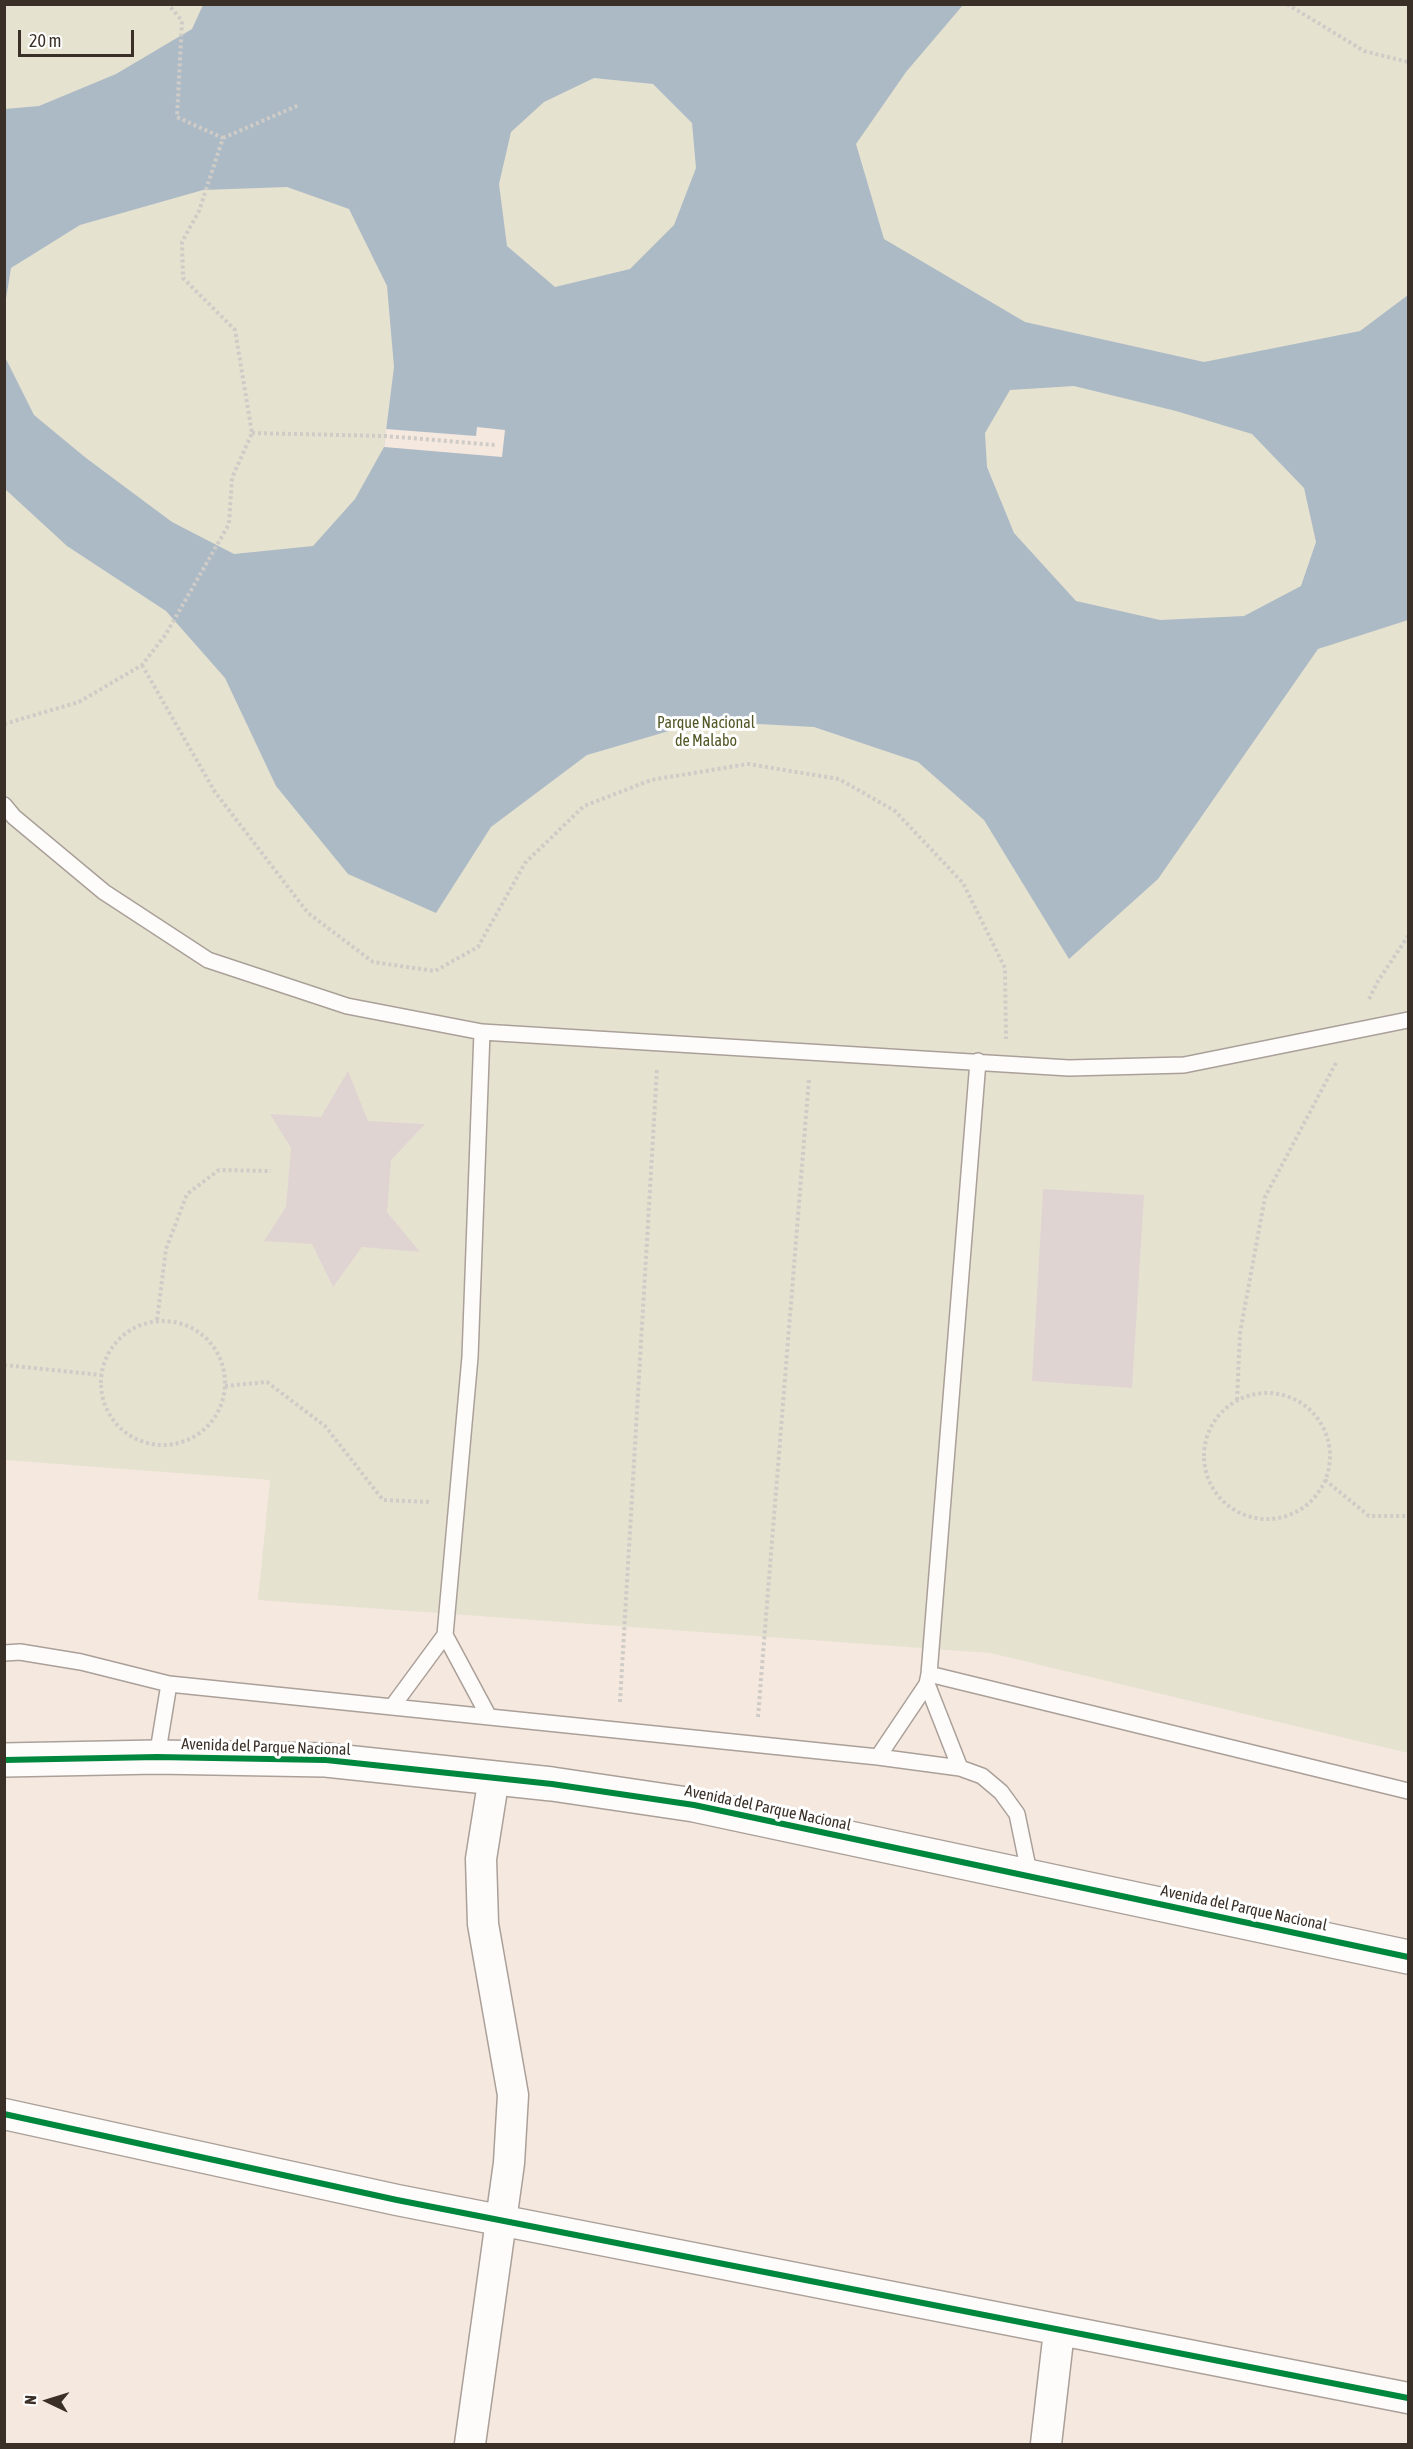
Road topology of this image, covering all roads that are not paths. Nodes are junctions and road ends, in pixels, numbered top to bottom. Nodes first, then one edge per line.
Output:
1 (4, 805) edge
2 (1408, 1020) edge
3 (482, 1032) junction
4 (978, 1061) junction
5 (445, 1635) junction
6 (4, 1653) edge
7 (928, 1679) junction
8 (169, 1684) junction
9 (392, 1707) junction
10 (489, 1717) junction
11 (157, 1757) junction
12 (878, 1757) junction
13 (4, 1760) edge
14 (960, 1768) junction
15 (494, 1777) junction
16 (1408, 1791) edge
17 (1030, 1877) junction
18 (1408, 1957) edge
19 (4, 2114) edge
20 (500, 2220) junction
21 (1059, 2331) junction
22 (1408, 2398) edge
23 (470, 2445) edge
24 (1046, 2445) edge

1 - 3 lane
2 - 4 lane
3 - 4 lane
3 - 5 lane
4 - 7 lane
5 - 9 lane
5 - 10 lane
6 - 8 lane
7 - 12 lane
7 - 14 lane
7 - 16 lane
8 - 9 lane
8 - 11 lane
9 - 10 lane
10 - 12 lane
11 - 13 street, Avenida del Parque Nacional
11 - 15 street, Avenida del Parque Nacional
12 - 14 lane
14 - 17 lane
15 - 17 street, Avenida del Parque Nacional
15 - 20 street
17 - 18 street, Avenida del Parque Nacional
19 - 20 street
20 - 21 street
20 - 23 street
21 - 22 street
21 - 24 street

